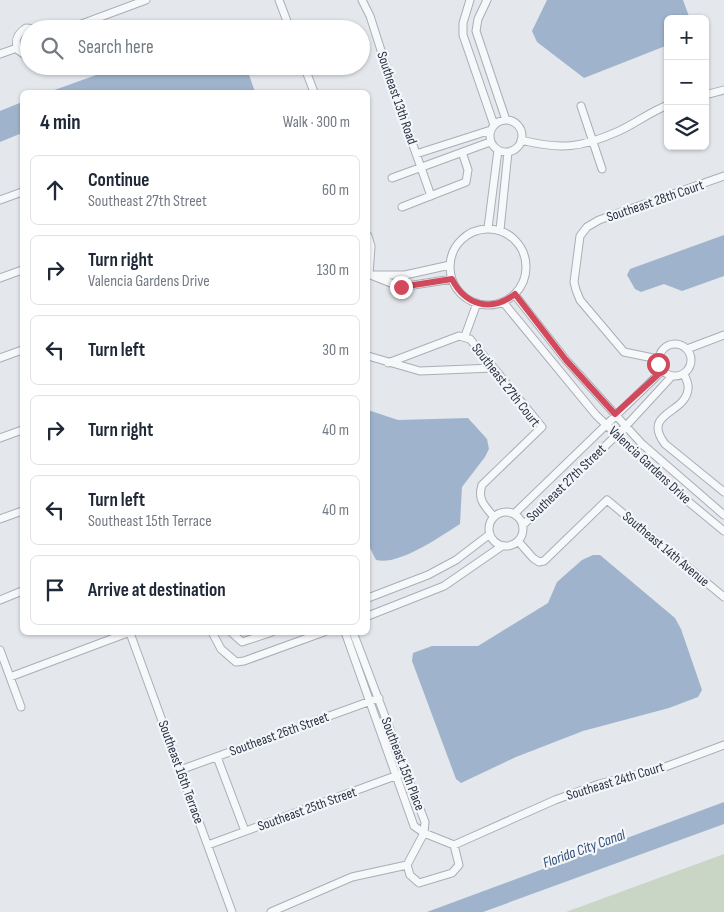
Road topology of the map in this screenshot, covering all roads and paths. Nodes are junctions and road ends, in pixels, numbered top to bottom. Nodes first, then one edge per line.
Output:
1 (146, 0) edge
2 (279, 0) edge
3 (362, 0) edge
4 (470, 0) edge
5 (487, 0) edge
6 (92, 20) edge
7 (287, 20) edge
8 (20, 34) edge
9 (17, 48) junction
10 (20, 53) edge
11 (0, 54) edge
12 (307, 75) edge
13 (313, 90) edge
14 (724, 90) edge
15 (709, 93) edge
16 (581, 106) dead end
17 (664, 107) edge
18 (506, 120) junction
19 (492, 127) junction
20 (522, 140) junction
21 (592, 140) junction
22 (490, 142) junction
23 (498, 150) junction
24 (462, 152) junction
25 (508, 152) junction
26 (416, 154) junction
27 (421, 168) junction
28 (602, 169) dead end
29 (724, 176) edge
30 (392, 178) dead end
31 (20, 193) edge
32 (431, 196) junction
33 (0, 200) edge
34 (402, 207) dead end
35 (488, 228) junction
36 (500, 230) junction
37 (370, 241) edge
38 (370, 260) edge
39 (450, 265) junction
40 (20, 271) edge
41 (370, 274) edge
42 (405, 274) junction
43 (370, 275) edge
44 (0, 278) edge
45 (452, 279) junction
46 (401, 287) junction
47 (515, 294) junction
48 (503, 302) junction
49 (477, 303) junction
50 (724, 335) edge
51 (465, 336) junction
52 (687, 349) junction
53 (20, 351) edge
54 (370, 357) edge
55 (0, 358) edge
56 (658, 359) junction
57 (388, 364) junction
58 (493, 368) junction
59 (662, 371) junction
60 (684, 374) junction
61 (672, 376) junction
62 (615, 414) junction
63 (605, 424) junction
64 (626, 426) junction
65 (20, 431) edge
66 (616, 435) junction
67 (0, 438) edge
68 (724, 492) edge
69 (527, 500) junction
70 (536, 511) junction
71 (20, 512) edge
72 (514, 514) junction
73 (724, 515) edge
74 (494, 517) junction
75 (0, 519) edge
76 (522, 525) junction
77 (724, 531) edge
78 (490, 534) junction
79 (518, 541) junction
80 (502, 546) junction
81 (20, 592) edge
82 (370, 597) edge
83 (724, 598) edge
84 (0, 600) edge
85 (370, 615) edge
86 (125, 635) edge
87 (131, 635) edge
88 (214, 635) edge
89 (234, 635) edge
90 (263, 635) edge
91 (316, 635) edge
92 (346, 635) edge
93 (354, 635) edge
94 (0, 650) edge
95 (10, 677) junction
96 (378, 698) junction
97 (369, 702) junction
98 (21, 706) dead end
99 (724, 745) edge
100 (217, 757) junction
101 (180, 770) junction
102 (406, 772) junction
103 (396, 776) junction
104 (245, 832) junction
105 (424, 833) junction
106 (208, 845) junction
107 (454, 845) junction
108 (407, 866) junction
109 (232, 912) edge
110 (271, 912) edge

1 - 6 street
2 - 7 street
3 - 26 street, Southeast 13th Road
4 - 19 street
5 - 18 street
8 - 9 street
9 - 10 street
9 - 11 street
12 - 13 street
14 - 15 street
16 - 21 street
17 - 21 street
18 - 19 street
18 - 20 street
19 - 22 street
19 - 26 street
20 - 21 street
20 - 25 street
21 - 28 street
22 - 23 street
22 - 24 street
23 - 25 street
23 - 35 street
24 - 27 street
24 - 32 street
25 - 36 street
26 - 27 street, Southeast 13th Road
27 - 30 street
27 - 32 street, Southeast 13th Road
29 - 56 street, Southeast 28th Court
31 - 33 street
32 - 34 street
35 - 36 street
35 - 39 street
36 - 47 street
37 - 38 street
39 - 42 street
39 - 45 street
40 - 44 street
41 - 42 street
42 - 46 street
43 - 46 street
45 - 46 street
45 - 49 street
47 - 48 street
47 - 62 street, Valencia Gardens Drive
48 - 49 street
48 - 63 street, Valencia Gardens Drive
49 - 51 street
50 - 52 street
51 - 57 street, Southeast 27th Court
51 - 58 street, Southeast 27th Court
52 - 56 street
52 - 60 street
53 - 55 street
54 - 57 street
56 - 59 street
57 - 58 street
58 - 74 street, Southeast 27th Court
59 - 61 street
59 - 62 street, Southeast 27th Street
60 - 61 street
60 - 68 street
61 - 64 street, Southeast 27th Street
62 - 63 street, Southeast 27th Street
62 - 64 street, Valencia Gardens Drive
63 - 66 street, Valencia Gardens Drive
63 - 69 street, Southeast 27th Street
64 - 66 street, Southeast 27th Street
64 - 73 street, Valencia Gardens Drive
65 - 67 street
66 - 70 street, Southeast 27th Street
66 - 77 street, Valencia Gardens Drive
69 - 70 street
69 - 72 street, Southeast 27th Street
70 - 76 street, Southeast 27th Street
71 - 75 street
72 - 74 street
72 - 76 street
74 - 78 street
76 - 79 street
78 - 80 street
78 - 82 street
79 - 80 street
79 - 83 street, Southeast 14th Avenue
80 - 85 street
81 - 84 street
86 - 95 street
87 - 101 street, Southeast 16th Terrace
88 - 91 street
89 - 90 street
92 - 97 street, Southeast 15th Place
93 - 96 street, Southeast 15th Place
94 - 95 street
95 - 98 street
96 - 97 street, Southeast 26th Street
96 - 102 street, Southeast 15th Place
97 - 100 street, Southeast 26th Street
97 - 103 street, Southeast 15th Place
99 - 107 street, Southeast 24th Court
100 - 101 street, Southeast 26th Street
100 - 104 street
101 - 106 street, Southeast 16th Terrace
102 - 103 street, Southeast 25th Street
102 - 105 street, Southeast 15th Place
103 - 104 street, Southeast 25th Street
103 - 105 street, Southeast 15th Place
104 - 106 street, Southeast 25th Street
105 - 107 street
105 - 108 street
106 - 109 street, Southeast 16th Terrace
107 - 108 street
108 - 110 street

